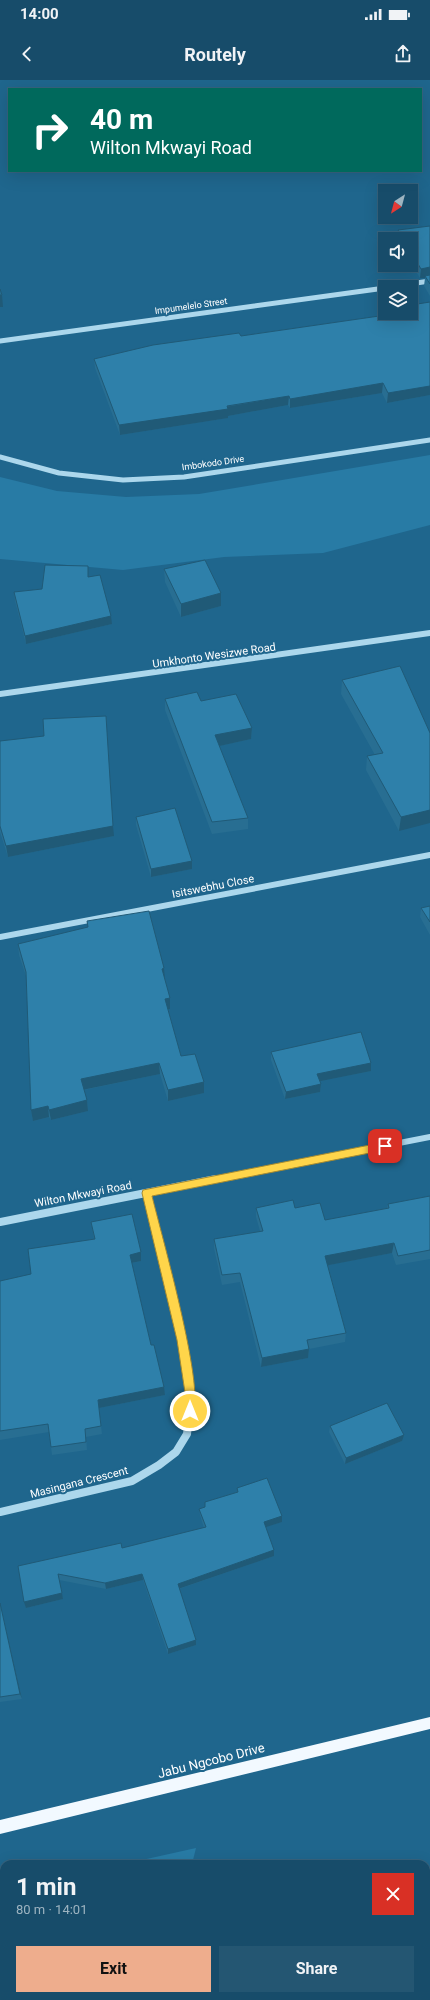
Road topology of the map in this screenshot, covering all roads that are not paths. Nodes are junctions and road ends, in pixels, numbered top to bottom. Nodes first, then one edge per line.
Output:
1 (430, 281) edge
2 (418, 283) edge
3 (378, 289) edge
4 (0, 341) edge
5 (430, 440) edge
6 (0, 457) edge
7 (430, 633) edge
8 (0, 694) edge
9 (430, 855) edge
10 (0, 937) edge
11 (430, 1137) edge
12 (147, 1193) junction
13 (0, 1222) edge
14 (0, 1512) edge
15 (430, 1723) edge
16 (0, 1827) edge

1 - 2 street
3 - 4 street, Impumelelo Street
5 - 6 street, Imbokodo Drive
7 - 8 street, Umkhonto Wesizwe Road
9 - 10 street, Isitswebhu Close
11 - 12 street, Wilton Mkwayi Road
12 - 13 street, Wilton Mkwayi Road
12 - 14 street, Masingana Crescent
15 - 16 main road, Jabu Ngcobo Drive

